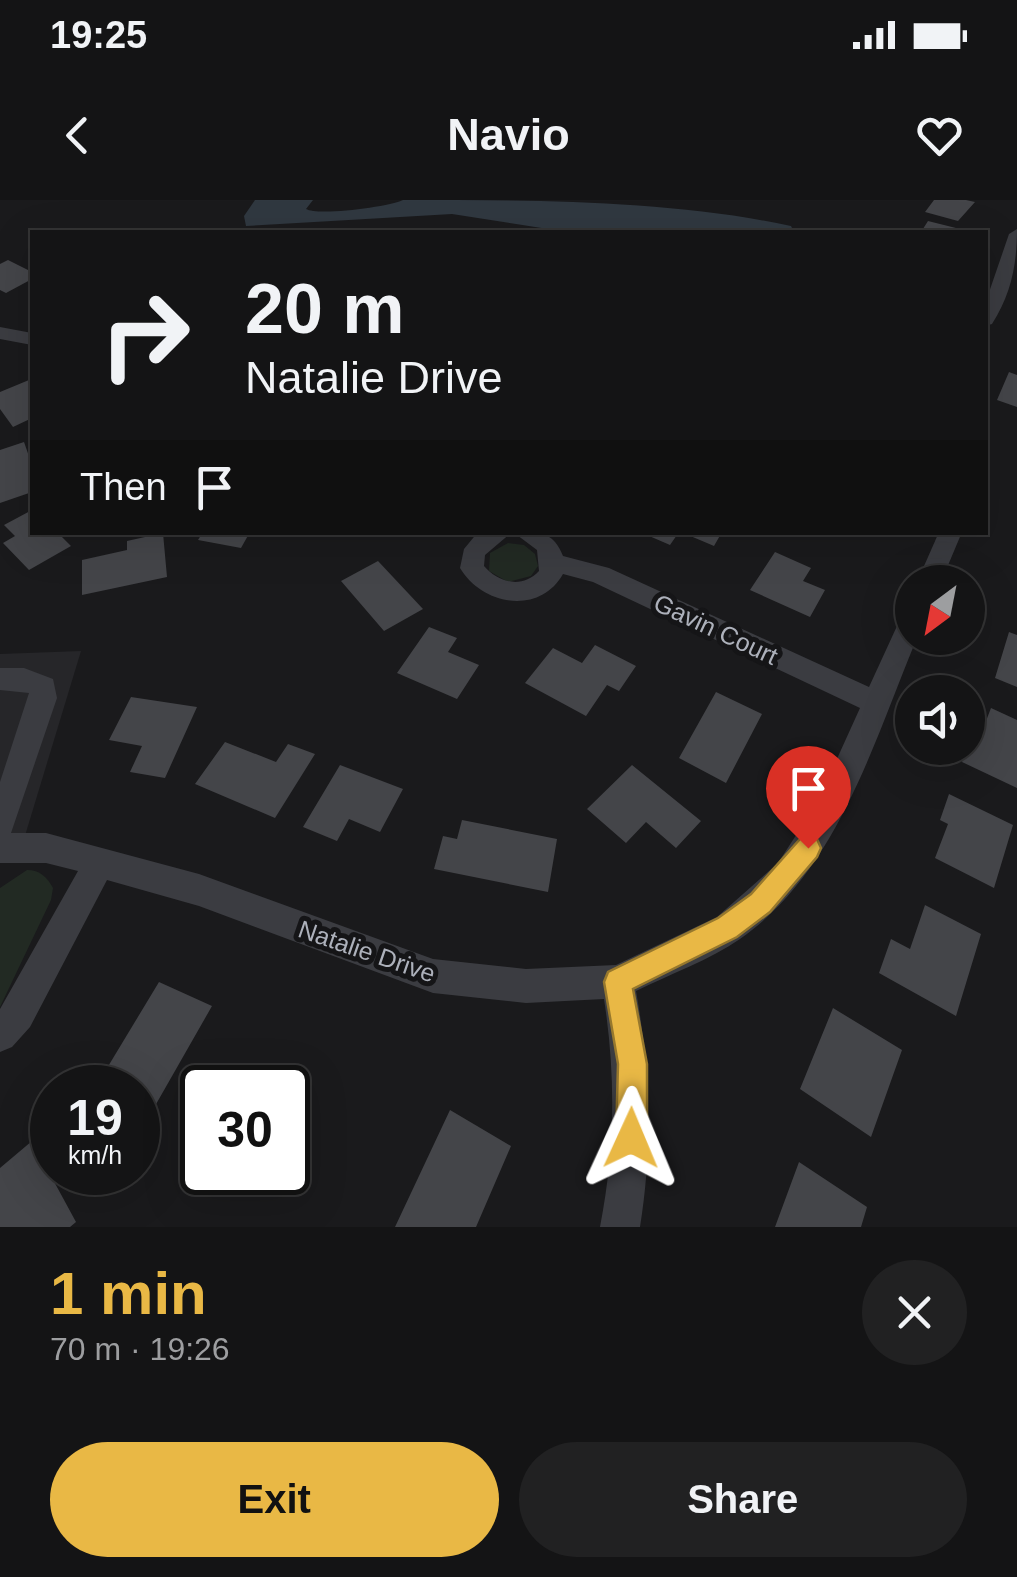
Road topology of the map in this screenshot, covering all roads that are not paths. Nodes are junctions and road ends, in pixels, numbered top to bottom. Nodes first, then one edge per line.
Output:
1 (1017, 234) edge
2 (988, 315) edge
3 (0, 332) edge
4 (30, 339) edge
5 (495, 535) edge
6 (530, 535) edge
7 (949, 535) edge
8 (554, 563) junction
9 (936, 565) edge
10 (897, 655) edge
11 (0, 679) edge
12 (876, 703) junction
13 (0, 825) edge
14 (0, 848) edge
15 (100, 863) junction
16 (618, 982) junction
17 (0, 1035) edge
18 (620, 1227) edge

1 - 2 street
3 - 4 street
5 - 8 street
6 - 8 street
7 - 9 street
8 - 12 street, Gavin Court
10 - 12 street, Natalie Drive
11 - 13 street
12 - 16 street, Natalie Drive
14 - 15 street, Natalie Drive
15 - 16 street, Natalie Drive
15 - 17 street
16 - 18 street

